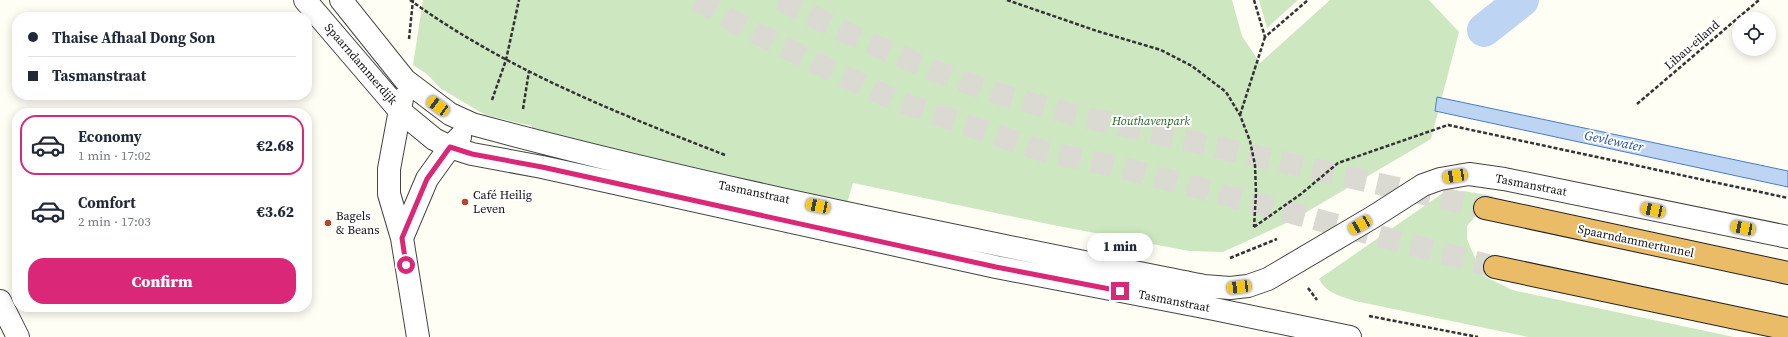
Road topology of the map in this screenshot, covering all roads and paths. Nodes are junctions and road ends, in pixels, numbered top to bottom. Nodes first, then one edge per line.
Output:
1 (305, 0) edge
2 (341, 0) edge
3 (519, 0) edge
4 (1007, 0) edge
5 (1254, 0) edge
6 (1308, 0) edge
7 (1759, 0) edge
8 (412, 1) edge
9 (1265, 37) junction
10 (506, 60) junction
11 (405, 80) junction
12 (1637, 104) dead end
13 (400, 110) junction
14 (1240, 115) junction
15 (472, 124) junction
16 (450, 147) junction
17 (728, 156) dead end
18 (1485, 208) tunnel mouth
19 (1254, 227) dead end
20 (1788, 237) edge
21 (402, 238) junction
22 (1229, 258) dead end
23 (1293, 264) junction
24 (1495, 267) tunnel mouth
25 (1788, 273) edge
26 (0, 301) edge
27 (1321, 304) dead end
28 (1362, 314) dead end
29 (1788, 329) edge
30 (18, 337) edge
31 (418, 337) edge
32 (1350, 337) edge
33 (1478, 337) edge

1 - 13 street, Spaarndammerdijk
2 - 11 street, Spaarndammerdijk
3 - 10 path
4 - 14 path
5 - 9 path
6 - 9 path
7 - 12 path, Libau-eiland
8 - 10 path
9 - 14 path
10 - 15 path
10 - 17 path
11 - 13 street
11 - 15 street, Spaarndammerdijk
13 - 16 street, Tasmanstraat
13 - 21 street
14 - 19 path
15 - 16 street
15 - 23 street, Tasmanstraat
16 - 21 street
16 - 32 street, Tasmanstraat
18 - 25 highway, Spaarndammertunnel
20 - 23 street, Tasmanstraat
21 - 31 street
22 - 23 path
23 - 27 path
24 - 29 highway
26 - 30 street
28 - 33 path

